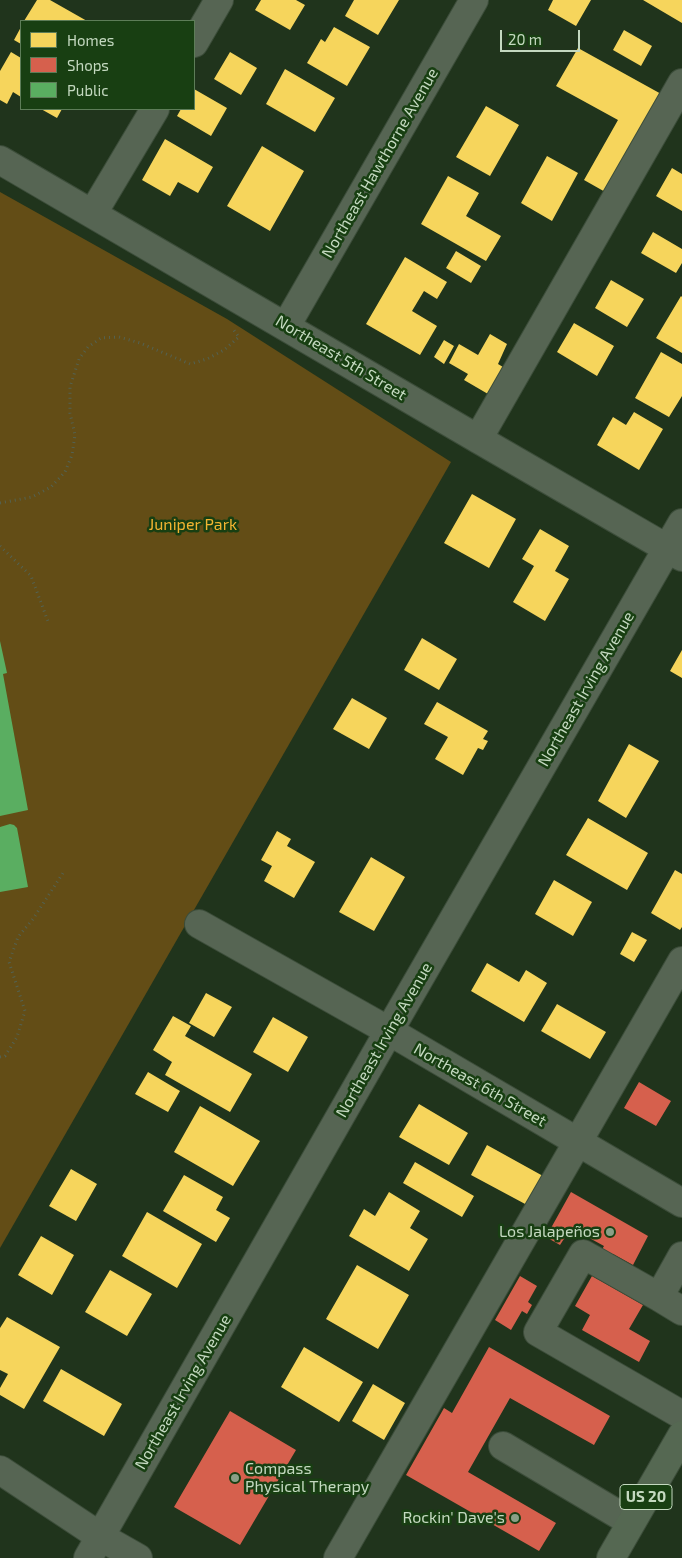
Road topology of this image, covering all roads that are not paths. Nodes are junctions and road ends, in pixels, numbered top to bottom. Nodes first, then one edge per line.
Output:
1 (219, 0) edge
2 (474, 0) edge
3 (195, 41) edge
4 (682, 83) edge
5 (154, 110) edge
6 (0, 160) edge
7 (93, 213) junction
8 (286, 326) junction
9 (478, 440) junction
10 (682, 523) edge
11 (675, 552) edge
12 (199, 924) dead end
13 (682, 961) edge
14 (389, 1031) junction
15 (578, 1142) junction
16 (682, 1203) edge
17 (682, 1256) edge
18 (659, 1297) junction
19 (682, 1311) edge
20 (682, 1415) edge
21 (682, 1435) edge
22 (503, 1446) dead end
23 (0, 1470) edge
24 (631, 1522) junction
25 (94, 1548) edge
26 (339, 1557) edge
27 (138, 1558) edge
28 (611, 1558) edge

1 - 3 street
2 - 8 street, Northeast Hawthorne Avenue
4 - 9 street
5 - 7 street
6 - 7 street, Northeast 5th Street
7 - 8 street, Northeast 5th Street
8 - 9 street, Northeast 5th Street
9 - 11 street, Northeast 5th Street
10 - 11 street, Northeast Irving Avenue
11 - 14 street, Northeast Irving Avenue
12 - 14 street, Northeast 6th Street
13 - 15 street
14 - 15 street, Northeast 6th Street
14 - 25 street, Northeast Irving Avenue
15 - 16 street, Northeast 6th Street
15 - 26 street
17 - 18 street
18 - 19 street
18 - 20 street
21 - 24 main road, US 20
22 - 24 street
23 - 25 street
24 - 28 main road, US 20
25 - 27 street

